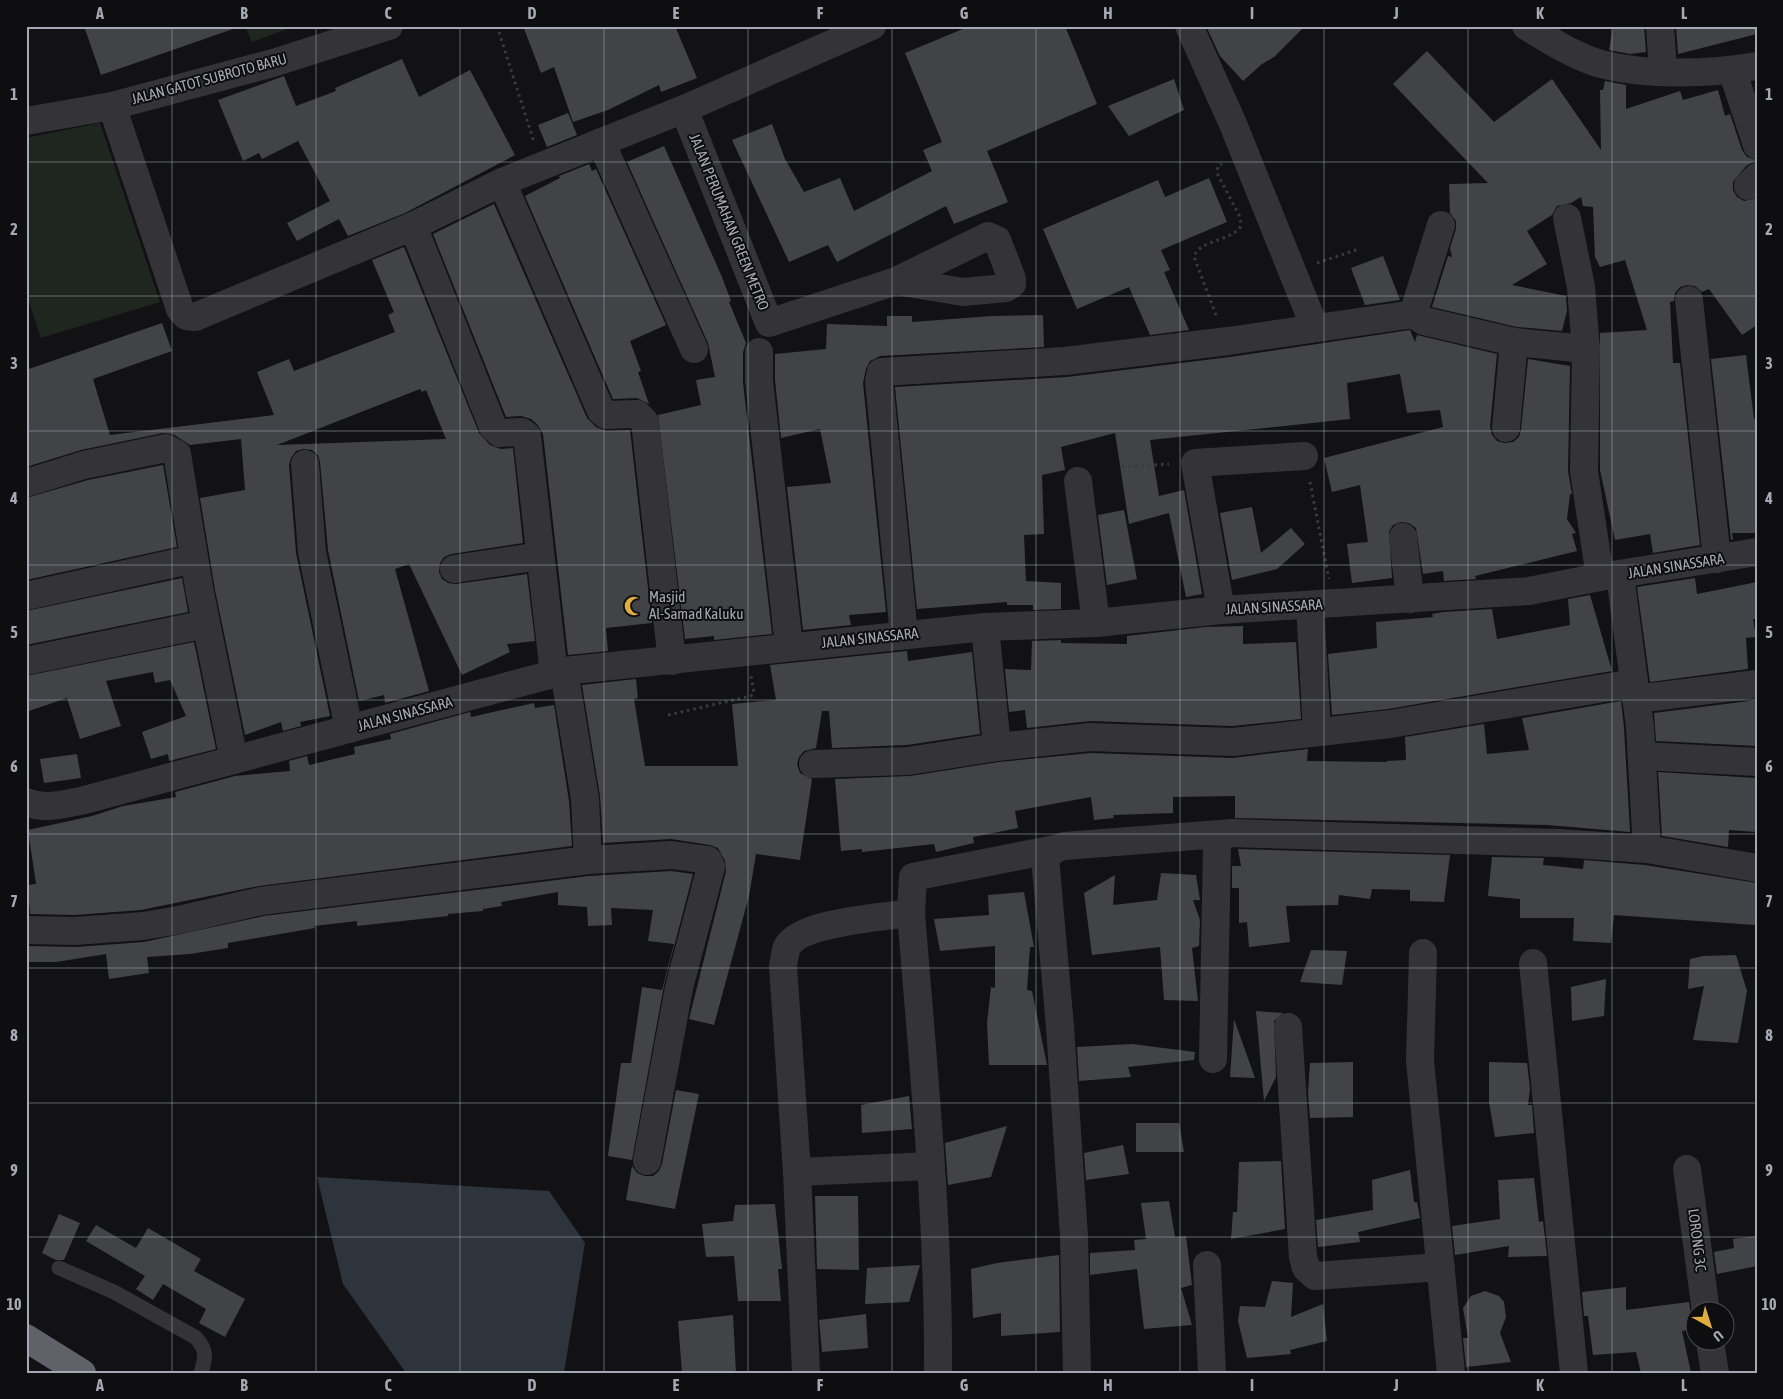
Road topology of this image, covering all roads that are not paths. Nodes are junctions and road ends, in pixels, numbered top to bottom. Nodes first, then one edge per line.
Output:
1 (390, 26) edge
2 (872, 26) edge
3 (1189, 26) edge
4 (1526, 26) edge
5 (1660, 26) edge
6 (1744, 68) edge
7 (1663, 71) junction
8 (112, 106) junction
9 (684, 109) junction
10 (26, 121) edge
11 (601, 142) junction
12 (1757, 145) edge
13 (502, 182) junction
14 (1567, 218) dead end
15 (1441, 225) dead end
16 (413, 226) junction
17 (896, 281) dead end
18 (1689, 300) dead end
19 (1412, 314) junction
20 (1315, 328) junction
21 (1514, 342) junction
22 (694, 349) dead end
23 (1586, 349) junction
24 (759, 352) dead end
25 (1506, 428) dead end
26 (1304, 456) road end
27 (305, 464) dead end
28 (1078, 481) dead end
29 (26, 483) edge
30 (1403, 537) dead end
31 (1757, 552) edge
32 (540, 556) junction
33 (194, 559) junction
34 (1717, 559) junction
35 (454, 569) dead end
36 (1610, 576) junction
37 (26, 596) edge
38 (1410, 599) junction
39 (1322, 604) junction
40 (1220, 610) junction
41 (1096, 623) junction
42 (206, 624) junction
43 (985, 627) junction
44 (904, 634) junction
45 (789, 646) junction
46 (672, 660) junction
47 (26, 661) edge
48 (559, 672) junction
49 (1757, 684) edge
50 (1635, 691) junction
51 (349, 729) junction
52 (1317, 732) junction
53 (998, 747) junction
54 (1643, 756) junction
55 (234, 760) junction
56 (1757, 762) edge
57 (813, 764) dead end
58 (26, 802) edge
59 (1234, 833) junction
60 (1647, 849) junction
61 (1050, 855) junction
62 (588, 860) junction
63 (1757, 868) edge
64 (911, 913) junction
65 (26, 930) edge
66 (1422, 953) dead end
67 (1533, 963) dead end
68 (1288, 1027) dead end
69 (1213, 1059) dead end
70 (647, 1161) dead end
71 (930, 1166) junction
72 (1688, 1169) dead end
73 (797, 1172) junction
74 (1208, 1265) dead end
75 (1441, 1267) junction
76 (59, 1268) dead end
77 (1705, 1302) edge
78 (26, 1338) edge
79 (1712, 1352) edge
80 (82, 1373) edge
81 (201, 1373) edge
82 (806, 1373) edge
83 (938, 1373) edge
84 (1077, 1373) edge
85 (1212, 1373) edge
86 (1451, 1373) edge
87 (1574, 1373) edge
88 (1715, 1373) edge

1 - 8 street, JALAN GATOT SUBROTO BARU
2 - 9 street
3 - 20 street
4 - 7 street
5 - 7 street
6 - 7 street
6 - 12 street
8 - 10 street, JALAN GATOT SUBROTO BARU
8 - 16 street
9 - 11 street
9 - 17 street, JALAN PERUMAHAN GREEN METRO
11 - 13 street
11 - 22 street
13 - 16 street
13 - 46 street
14 - 23 street
15 - 19 street
16 - 32 street
18 - 34 street
19 - 20 street
19 - 21 street
20 - 44 street
21 - 23 street
21 - 25 street
23 - 36 street
24 - 45 street
26 - 40 street
27 - 51 street
28 - 41 street
29 - 33 street
30 - 38 street
31 - 34 street, JALAN SINASSARA
32 - 35 street
32 - 48 street
33 - 37 street
33 - 42 street
34 - 36 street, JALAN SINASSARA
36 - 38 street, JALAN SINASSARA
36 - 50 street
38 - 39 street, JALAN SINASSARA
39 - 40 street, JALAN SINASSARA
39 - 52 street
40 - 41 street, JALAN SINASSARA
41 - 43 street, JALAN SINASSARA
42 - 47 street
42 - 55 street
43 - 44 street, JALAN SINASSARA
43 - 53 street
44 - 45 street, JALAN SINASSARA
45 - 46 street, JALAN SINASSARA
46 - 48 street, JALAN SINASSARA
48 - 51 street, JALAN SINASSARA
48 - 62 street
49 - 50 street
50 - 52 street
50 - 54 street
51 - 55 street, JALAN SINASSARA
52 - 53 street
53 - 57 street
54 - 56 street
54 - 60 street
55 - 58 street, JALAN SINASSARA
59 - 60 street
59 - 61 street
59 - 69 street
60 - 63 street
61 - 64 street
61 - 84 street
62 - 65 street
62 - 70 street
64 - 71 street
64 - 73 street
66 - 75 street
67 - 87 street
68 - 75 street
71 - 73 street
71 - 83 street
72 - 77 street, LORONG 3C
73 - 82 street
74 - 85 street
75 - 86 street
76 - 81 lane
78 - 80 highway
79 - 88 street

